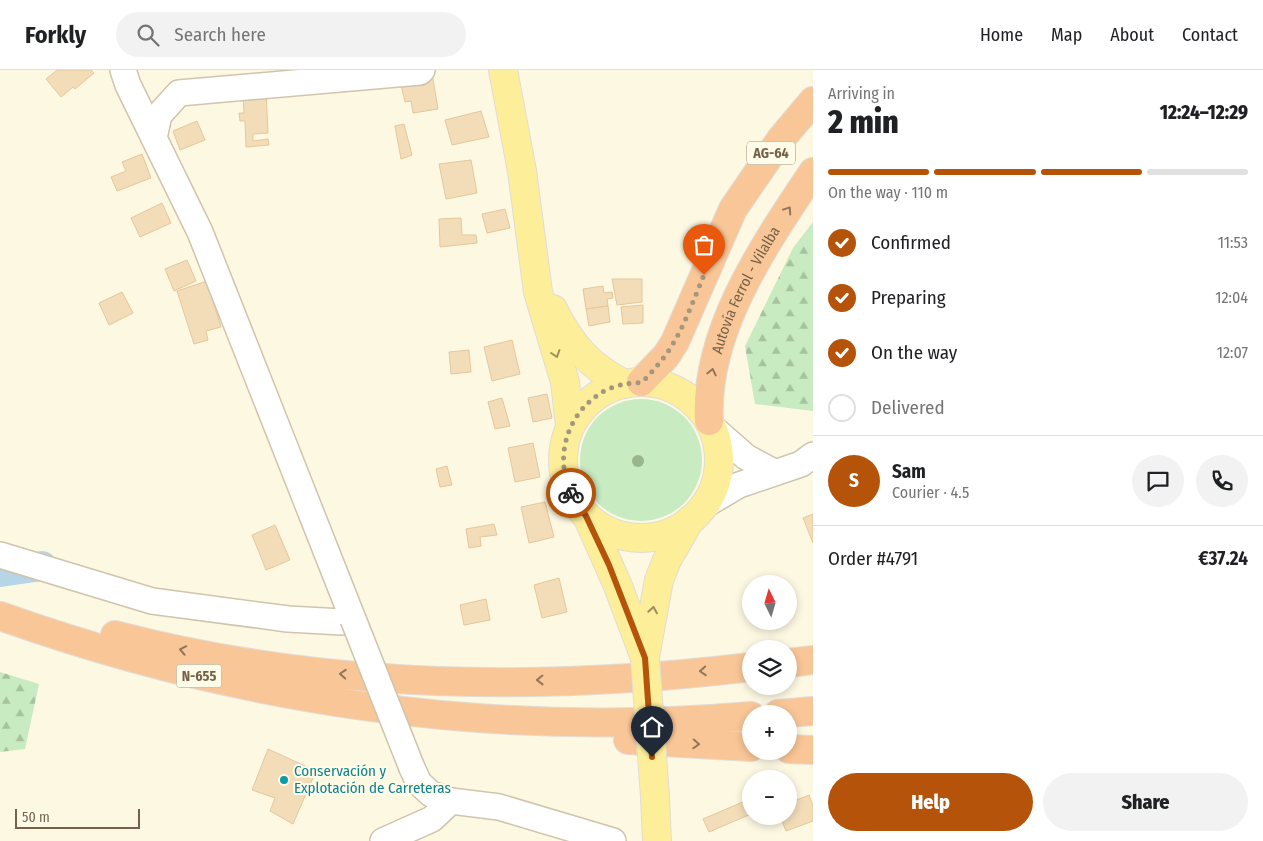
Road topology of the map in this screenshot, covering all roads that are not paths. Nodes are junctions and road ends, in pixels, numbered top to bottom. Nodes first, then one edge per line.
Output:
1 (422, 70) edge
2 (503, 70) edge
3 (125, 77) edge
4 (179, 93) junction
5 (813, 101) edge
6 (154, 138) junction
7 (813, 172) edge
8 (529, 221) junction
9 (633, 383) junction
10 (711, 424) junction
11 (570, 426) junction
12 (813, 455) edge
13 (774, 472) junction
14 (698, 513) junction
15 (586, 516) junction
16 (0, 555) edge
17 (0, 600) edge
18 (0, 616) edge
19 (353, 619) junction
20 (645, 658) junction
21 (813, 660) edge
22 (797, 662) edge
23 (742, 668) edge
24 (813, 711) edge
25 (405, 712) junction
26 (797, 712) edge
27 (742, 717) edge
28 (742, 746) edge
29 (797, 749) edge
30 (813, 750) edge
31 (451, 800) junction
32 (661, 837) edge
33 (383, 841) edge
34 (613, 841) edge

1 - 4 street
2 - 8 main road
3 - 4 street
3 - 6 street
4 - 6 street
5 - 9 highway, AG-64
6 - 19 street
10 -> 7 highway, Autovía Ferrol - Vilalba / AG-64
8 - 9 main road
8 -> 11 main road
9 - 10 main road
9 - 11 main road
10 - 13 street
10 - 14 main road
11 - 15 main road
12 - 13 street
13 - 14 street
14 - 15 main road
20 -> 14 main road
15 - 20 main road
16 - 19 street
23 -> 17 highway
18 - 25 highway, N-655
19 - 31 street, bridge
20 - 32 main road, bridge
21 - 22 highway
24 - 26 highway
25 - 27 highway, N-655
25 -> 28 highway
29 - 30 highway
31 - 33 street
31 - 34 street

